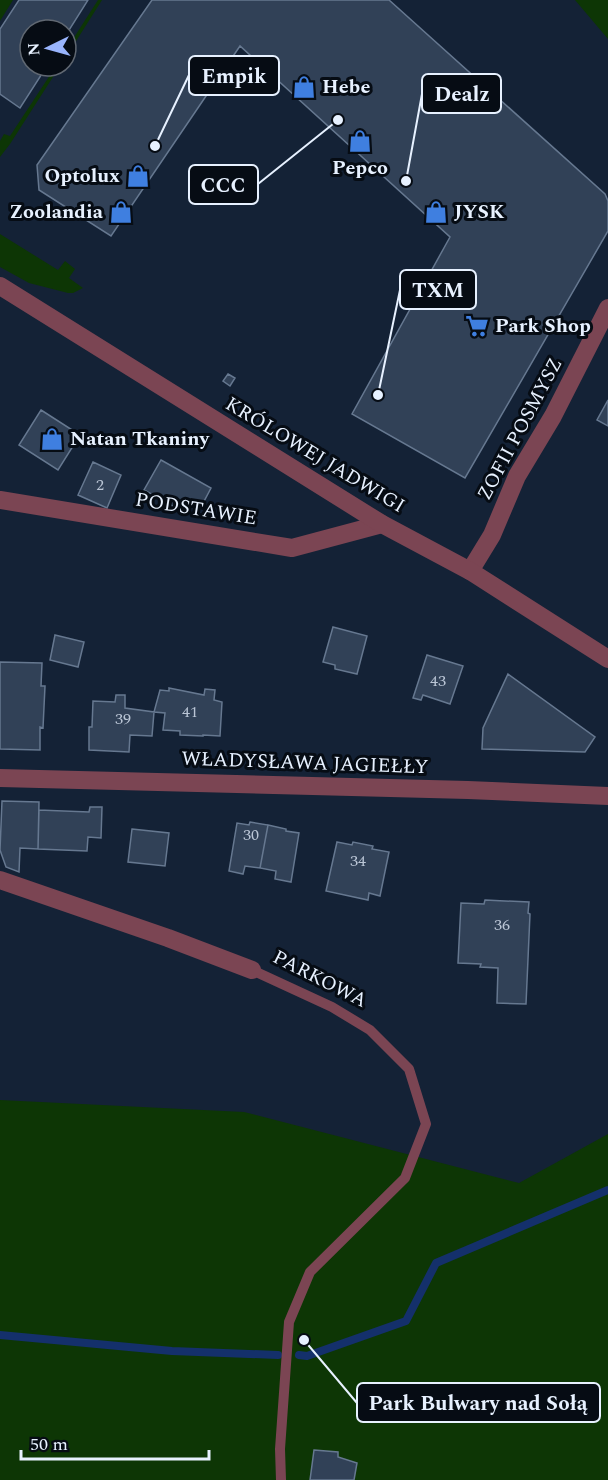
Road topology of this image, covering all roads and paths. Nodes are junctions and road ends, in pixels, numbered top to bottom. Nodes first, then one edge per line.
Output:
1 (0, 286) edge
2 (608, 308) edge
3 (0, 501) edge
4 (382, 524) junction
5 (470, 571) junction
6 (608, 659) edge
7 (0, 778) edge
8 (608, 796) edge
9 (0, 880) edge
10 (252, 970) joint
11 (281, 1480) edge

1 - 4 street, KRÓLOWEJ JADWIGI
2 - 5 street, ZOFII POSMYSZ
3 - 4 street, PODSTAWIE
4 - 5 street, KRÓLOWEJ JADWIGI
5 - 6 street, KRÓLOWEJ JADWIGI
7 - 8 street, WŁADYSŁAWA JAGIEŁŁY
9 - 10 street, PARKOWA
10 - 11 lane, PARKOWA

